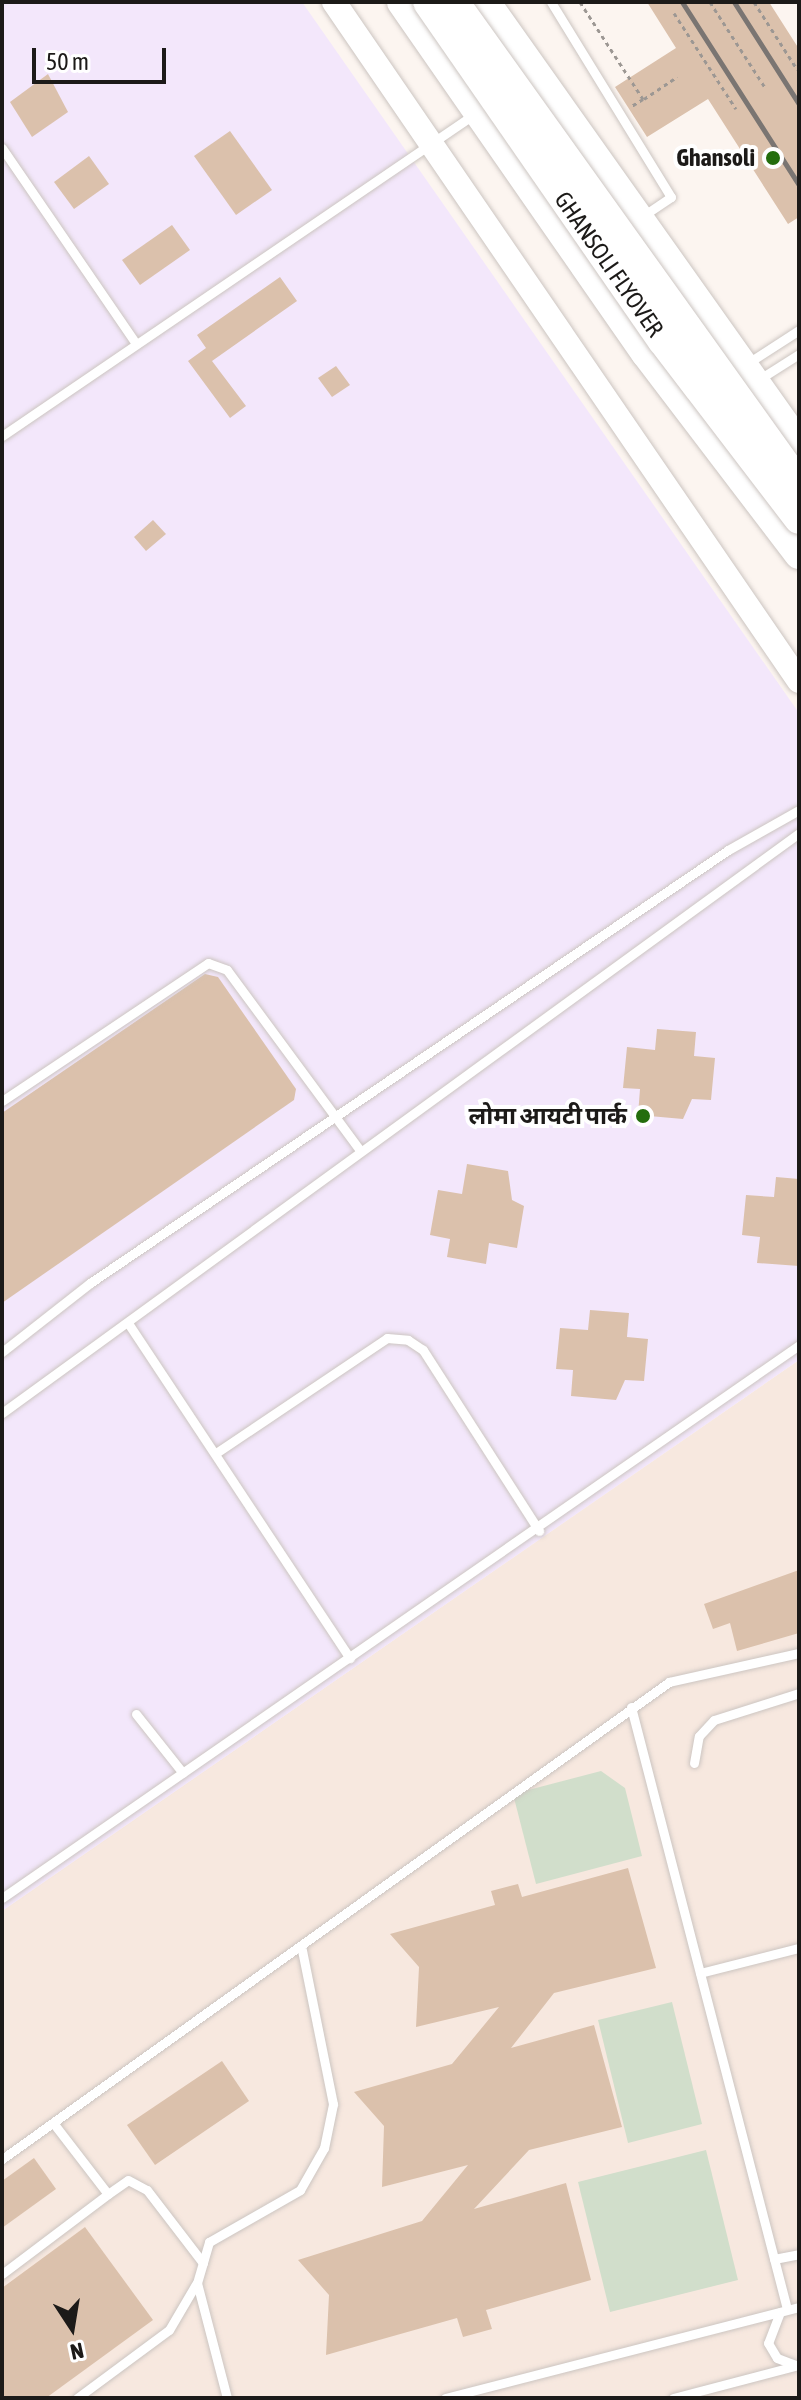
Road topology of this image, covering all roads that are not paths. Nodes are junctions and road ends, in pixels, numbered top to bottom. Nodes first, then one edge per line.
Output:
1 (334, 2) edge
2 (402, 2) edge
3 (428, 2) edge
4 (454, 2) edge
5 (485, 2) edge
6 (551, 2) edge
7 (535, 73) junction
8 (477, 111) junction
9 (430, 144) junction
10 (2, 148) edge
11 (635, 221) junction
12 (799, 330) edge
13 (136, 344) junction
14 (799, 354) edge
15 (745, 376) junction
16 (2, 436) edge
17 (799, 445) edge
18 (799, 484) edge
19 (799, 519) edge
20 (799, 554) edge
21 (799, 681) edge
22 (799, 810) edge
23 (799, 833) edge
24 (2, 1101) edge
25 (334, 1118) junction
26 (359, 1149) junction
27 (128, 1323) junction
28 (799, 1345) edge
29 (2, 1352) edge
30 (2, 1413) edge
31 (216, 1453) junction
32 (539, 1531) junction
33 (799, 1653) edge
34 (350, 1658) junction
35 (799, 1693) edge
36 (631, 1707) junction
37 (136, 1714) dead end
38 (694, 1763) dead end
39 (183, 1773) junction
40 (2, 1898) edge
41 (799, 1948) edge
42 (302, 1950) junction
43 (700, 1973) junction
44 (54, 2124) junction
45 (2, 2159) edge
46 (108, 2194) junction
47 (799, 2254) edge
48 (774, 2259) junction
49 (203, 2263) junction
50 (2, 2274) edge
51 (197, 2283) junction
52 (799, 2307) edge
53 (787, 2309) junction
54 (799, 2364) edge
55 (77, 2398) edge
56 (227, 2398) edge
57 (445, 2398) edge
58 (673, 2398) edge

1 - 9 street
2 - 8 main road
3 - 19 main road, GHANSOLI FLYOVER, bridge
4 - 18 main road, GHANSOLI FLYOVER, bridge
5 - 7 main road
6 - 11 lane
7 - 8 lane
7 - 11 main road
8 - 9 lane
8 - 20 main road
9 - 13 lane
9 - 21 street
10 - 13 lane
11 - 15 main road
12 - 15 lane
13 - 16 lane
14 - 15 lane
15 - 17 main road
22 - 25 lane
23 - 26 lane
24 - 25 lane
25 - 26 lane
25 - 29 lane
26 - 27 lane
27 - 30 lane
27 - 31 lane
28 - 32 lane
31 - 32 lane
31 - 34 lane
32 - 34 lane
33 - 36 lane
34 - 39 lane
35 - 38 lane
36 - 42 lane
36 - 43 lane
37 - 39 lane
39 - 40 lane
41 - 43 lane
42 - 44 lane
42 - 49 lane
43 - 48 lane
44 - 45 lane
44 - 46 lane
46 - 49 lane
46 - 50 lane
47 - 48 lane
48 - 53 lane
49 - 51 lane
51 - 55 lane
51 - 56 lane
52 - 53 lane
53 - 54 lane
53 - 57 lane
54 - 58 lane

